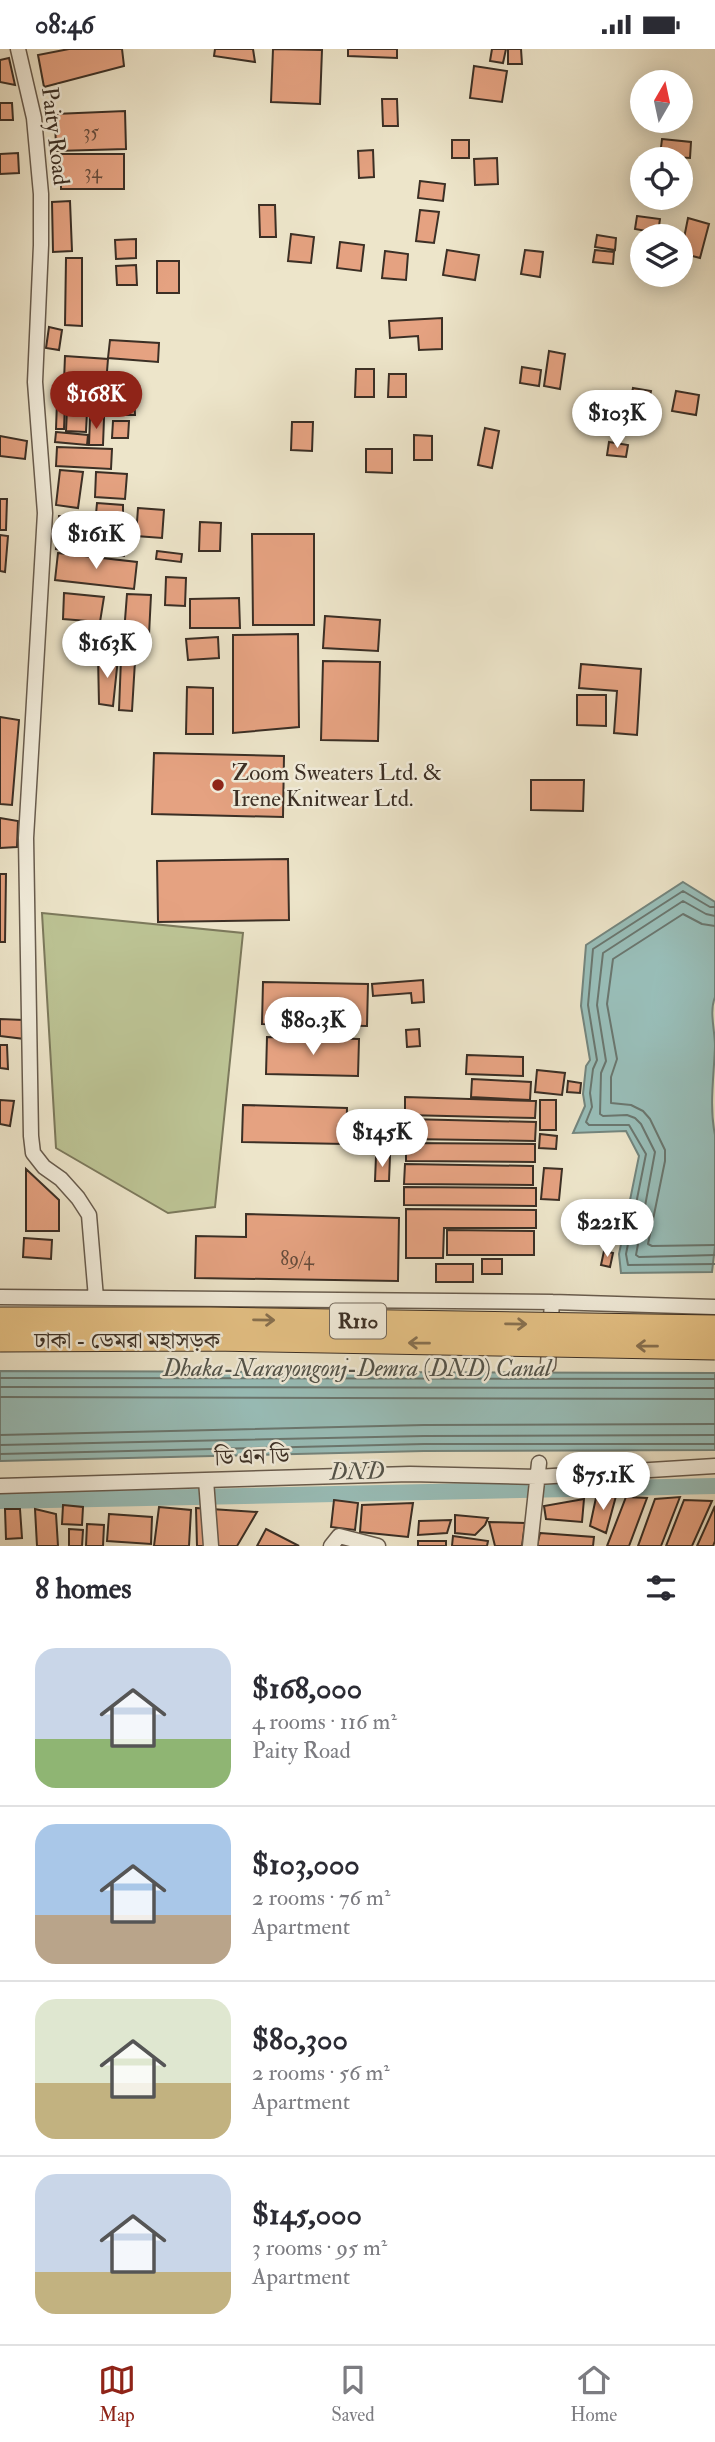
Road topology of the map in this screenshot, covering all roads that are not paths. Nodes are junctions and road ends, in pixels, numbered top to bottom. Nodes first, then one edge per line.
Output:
1 (18, 49) edge
2 (0, 1297) edge
3 (96, 1298) junction
4 (552, 1302) junction
5 (715, 1307) edge
6 (0, 1319) edge
7 (715, 1327) edge
8 (0, 1340) edge
9 (715, 1348) edge
10 (548, 1365) dead end
11 (715, 1466) edge
12 (538, 1470) junction
13 (206, 1480) junction
14 (0, 1486) edge
15 (211, 1546) edge
16 (331, 1546) edge
17 (378, 1546) edge
18 (530, 1546) edge

1 - 3 street, Paity Road
2 - 3 street
3 - 4 street
4 - 5 street
4 - 10 street
6 -> 7 main road, ঢাকা - ডেমরা মহাসড়ক / R110, bridge
9 -> 8 main road, ঢাকা - ডেমরা মহাসড়ক / R110, bridge
11 - 12 street, ডি এন ডি
12 - 13 street, ডি এন ডি
12 - 18 street
13 - 14 street, ডি এন ডি
13 - 15 street
16 - 17 street

